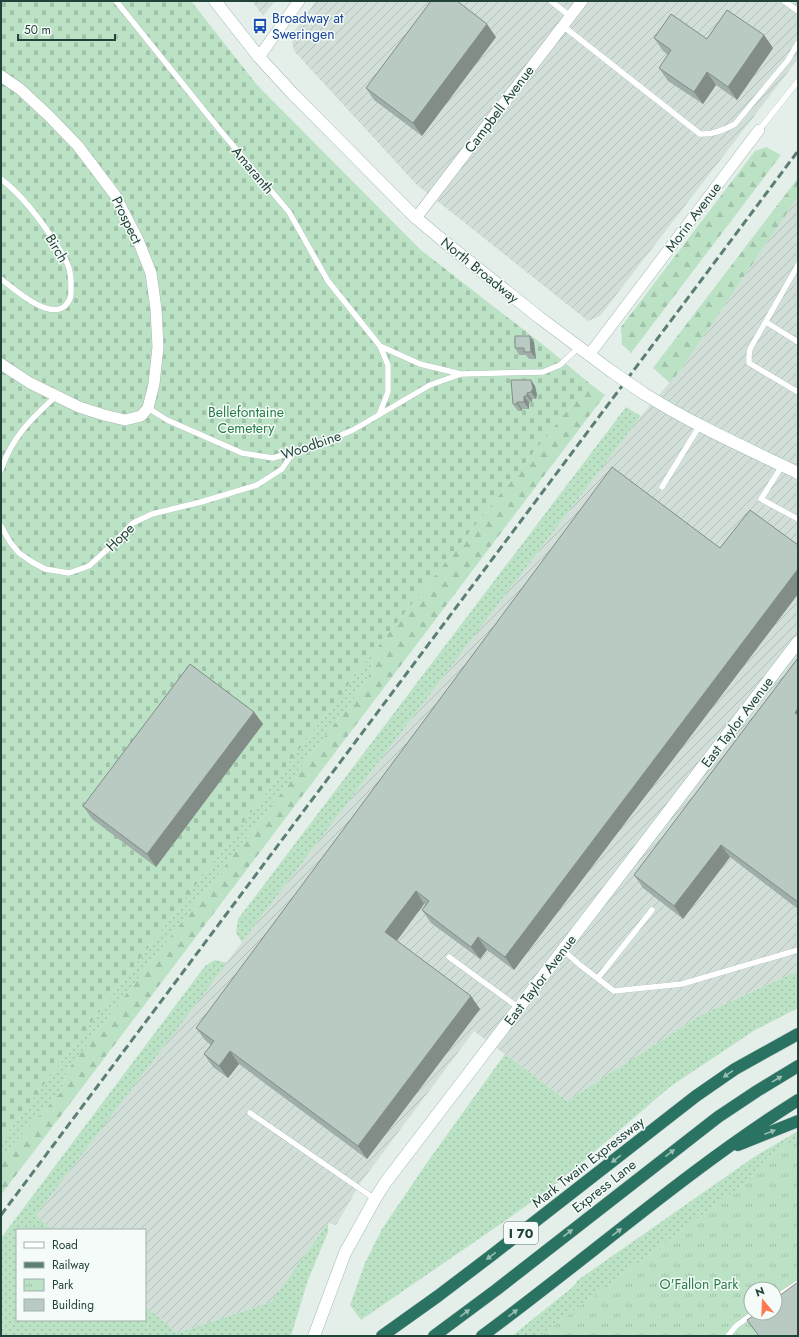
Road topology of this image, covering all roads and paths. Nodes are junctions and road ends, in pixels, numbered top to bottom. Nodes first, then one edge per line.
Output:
1 (116, 1) edge
2 (214, 1) edge
3 (300, 1) edge
4 (551, 1) edge
5 (582, 1) edge
6 (784, 1) edge
7 (798, 11) edge
8 (570, 16) junction
9 (562, 26) junction
10 (798, 43) edge
11 (258, 57) junction
12 (1, 76) edge
13 (798, 81) edge
14 (759, 130) joint
15 (1, 179) edge
16 (416, 218) junction
17 (798, 266) edge
18 (1, 279) edge
19 (766, 322) junction
20 (798, 342) edge
21 (380, 346) junction
22 (579, 347) junction
23 (589, 355) junction
24 (1, 364) edge
25 (461, 374) junction
26 (798, 392) edge
27 (56, 396) junction
28 (148, 408) junction
29 (378, 415) junction
30 (700, 425) junction
31 (294, 452) junction
32 (782, 466) junction
33 (1, 470) edge
34 (798, 473) edge
35 (662, 487) dead end
36 (798, 519) edge
37 (1, 526) edge
38 (798, 642) edge
39 (652, 910) dead end
40 (563, 950) junction
41 (798, 950) edge
42 (449, 957) dead end
43 (598, 978) junction
44 (519, 1008) junction
45 (798, 1034) edge
46 (798, 1066) edge
47 (798, 1100) edge
48 (250, 1113) dead end
49 (798, 1121) edge
50 (720, 1152) junction
51 (375, 1199) junction
52 (798, 1283) edge
53 (783, 1293) edge
54 (743, 1321) edge
55 (314, 1336) edge
56 (382, 1336) edge
57 (434, 1336) edge
58 (482, 1336) edge
59 (728, 1336) edge

1 - 21 lane, Amaranth
2 - 11 street, North Broadway
3 - 11 street
4 - 8 lane
5 - 8 street, Campbell Avenue
6 - 7 lane
8 - 9 street, Campbell Avenue
9 - 10 lane
9 - 16 street, Campbell Avenue
11 - 16 street, North Broadway
12 - 28 street, Prospect
13 - 14 lane, Morin Avenue
14 - 23 street, Morin Avenue
15 - 18 lane, Birch
16 - 22 street, North Broadway
17 - 19 lane
19 - 20 lane
19 - 26 lane
21 - 25 lane, Amaranth
21 - 29 lane, Amaranth
22 - 23 street, North Broadway
22 - 25 lane, Woodbine
23 - 30 street, North Broadway, bridge
24 - 27 street
25 - 29 lane, Woodbine
27 - 28 street
27 - 33 lane
28 - 31 lane, Woodbine
29 - 31 lane, Woodbine
30 - 32 street, North Broadway
30 - 35 lane
31 - 37 lane, Hope
32 - 34 street, North Broadway
32 - 36 lane
38 - 40 street, East Taylor Avenue
39 - 43 lane
40 - 43 lane
40 - 44 street, East Taylor Avenue
41 - 43 lane
42 - 44 lane
44 - 51 street, East Taylor Avenue
45 -> 56 highway, Mark Twain Expressway / I 70
57 -> 46 highway, Express Lane
47 - 50 highway
48 - 51 lane
50 -> 49 highway
58 -> 50 highway
51 - 55 street, East Taylor Avenue
52 - 53 lane
54 - 59 lane

